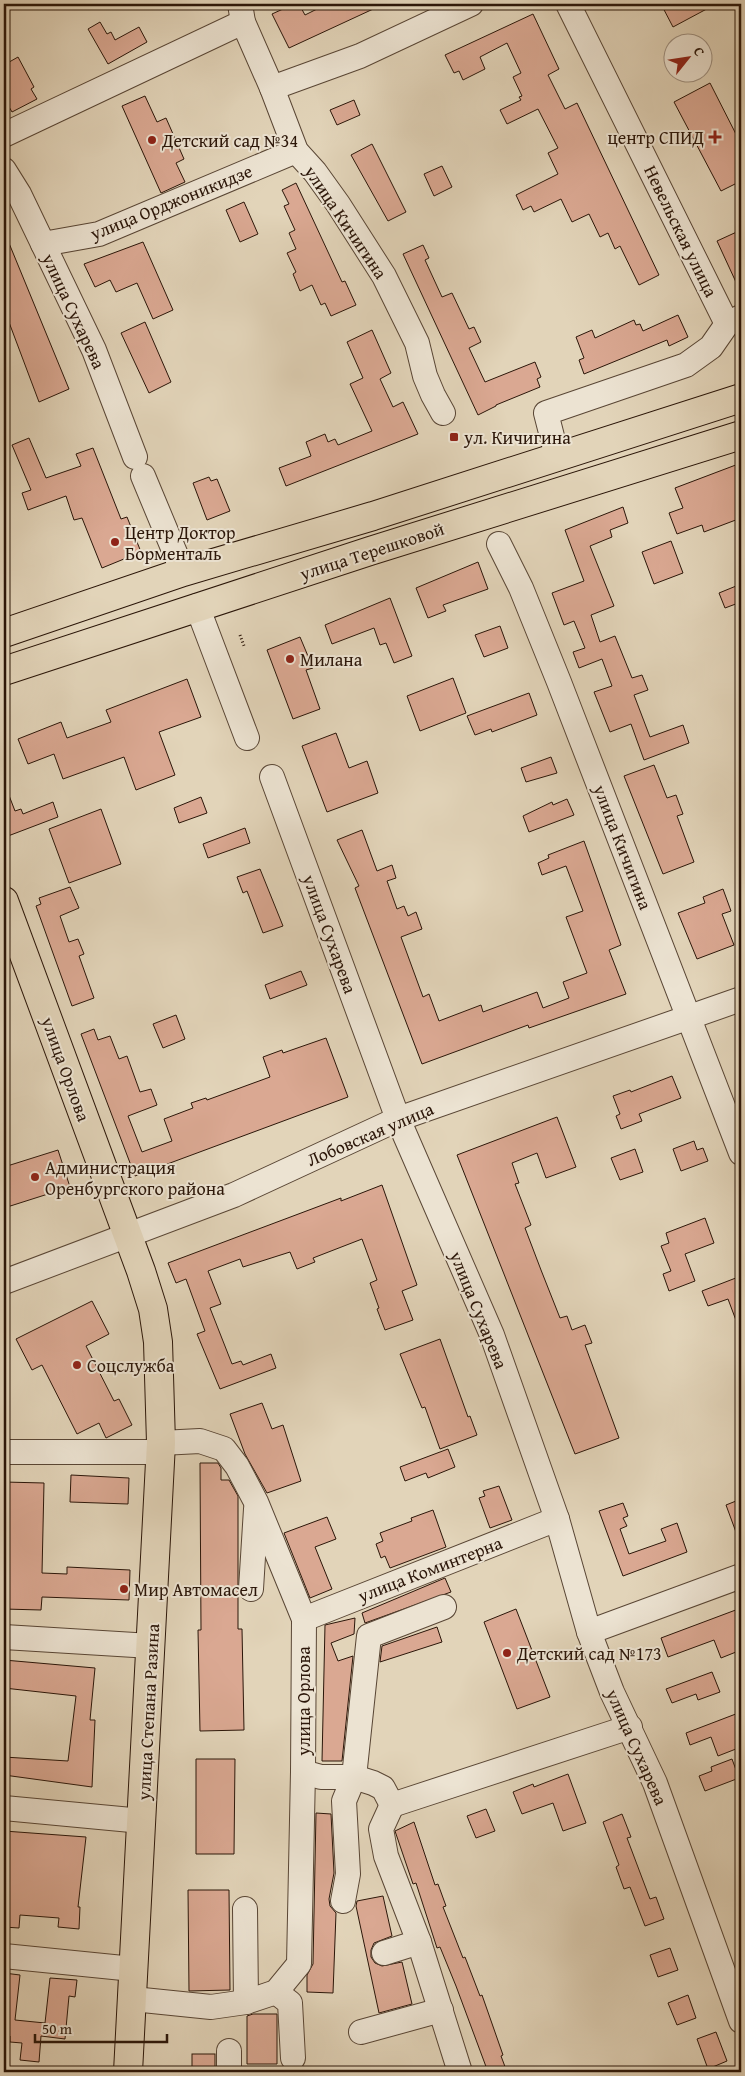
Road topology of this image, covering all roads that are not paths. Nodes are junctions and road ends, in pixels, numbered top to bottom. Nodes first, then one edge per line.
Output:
1 (471, 4) edge
2 (568, 4) edge
3 (242, 13) edge
4 (272, 88) junction
5 (4, 135) edge
6 (296, 151) junction
7 (4, 170) edge
8 (11, 197) edge
9 (43, 244) junction
10 (734, 321) edge
11 (741, 398) edge
12 (443, 412) dead end
13 (741, 435) edge
14 (557, 456) junction
15 (499, 544) dead end
16 (183, 572) junction
17 (197, 606) junction
18 (4, 633) edge
19 (4, 671) edge
20 (247, 738) dead end
21 (272, 776) dead end
22 (4, 901) edge
23 (741, 999) edge
24 (690, 1019) junction
25 (398, 1119) junction
26 (741, 1153) edge
27 (129, 1236) junction
28 (4, 1282) edge
29 (160, 1447) junction
30 (4, 1452) edge
31 (256, 1502) junction
32 (557, 1519) junction
33 (741, 1576) edge
34 (251, 1589) dead end
35 (444, 1607) dead end
36 (304, 1619) junction
37 (589, 1632) junction
38 (4, 1637) edge
39 (151, 1646) junction
40 (630, 1727) junction
41 (303, 1772) junction
42 (354, 1777) junction
43 (392, 1805) junction
44 (4, 1808) edge
45 (142, 1821) junction
46 (343, 1901) dead end
47 (245, 1909) dead end
48 (419, 1942) junction
49 (384, 1953) dead end
50 (4, 1956) edge
51 (133, 1969) junction
52 (276, 1992) junction
53 (133, 1999) junction
54 (246, 2002) junction
55 (441, 2010) junction
56 (741, 2022) edge
57 (360, 2032) dead end
58 (293, 2058) dead end
59 (128, 2072) edge
60 (460, 2072) edge

1 - 4 street
2 - 10 street, Невельская улица
3 - 4 street, улица Кичигина
3 - 5 street
4 - 6 street, улица Кичигина
6 - 9 street, улица Орджоникидзе
6 - 12 street, улица Кичигина
7 - 8 street, улица Сухарева
8 - 9 street, улица Сухарева
9 - 16 street, улица Сухарева
10 - 14 street
11 - 14 main road, улица Терешковой
13 - 17 main road, улица Терешковой
14 - 16 main road, улица Терешковой
15 - 24 street, улица Кичигина
16 - 18 main road, улица Терешковой
17 - 19 main road, улица Терешковой
17 - 20 street
21 - 25 street, улица Сухарева
22 - 27 main road, улица Орлова
23 - 24 street, Лобовская улица
24 - 25 street, Лобовская улица
24 - 26 street, улица Кичигина
25 - 27 street, Лобовская улица
25 - 32 street, улица Сухарева
27 - 28 street, Лобовская улица
27 - 29 main road, улица Степана Разина
29 - 30 street, улица Орлова
29 - 31 street, улица Орлова
29 - 39 main road, улица Степана Разина
31 - 34 street
31 - 36 street, улица Орлова
32 - 36 street, улица Коминтерна
32 - 37 street, улица Сухарева
33 - 37 street
35 - 42 street
36 - 41 street, улица Орлова
37 - 40 street, улица Сухарева
38 - 39 street
39 - 45 main road, улица Степана Разина
40 - 43 street
40 - 56 street, улица Сухарева
41 - 42 street, улица Орлова
41 - 52 street
42 - 43 street, улица Орлова
42 - 46 street
43 - 48 street
44 - 45 street
45 - 51 main road, улица Степана Разина
47 - 54 street
48 - 49 street
48 - 55 street
50 - 51 street
51 - 53 main road, улица Степана Разина
52 - 54 street
52 - 58 street
53 - 54 street
53 - 59 main road, улица Степана Разина
55 - 57 street
55 - 60 street

